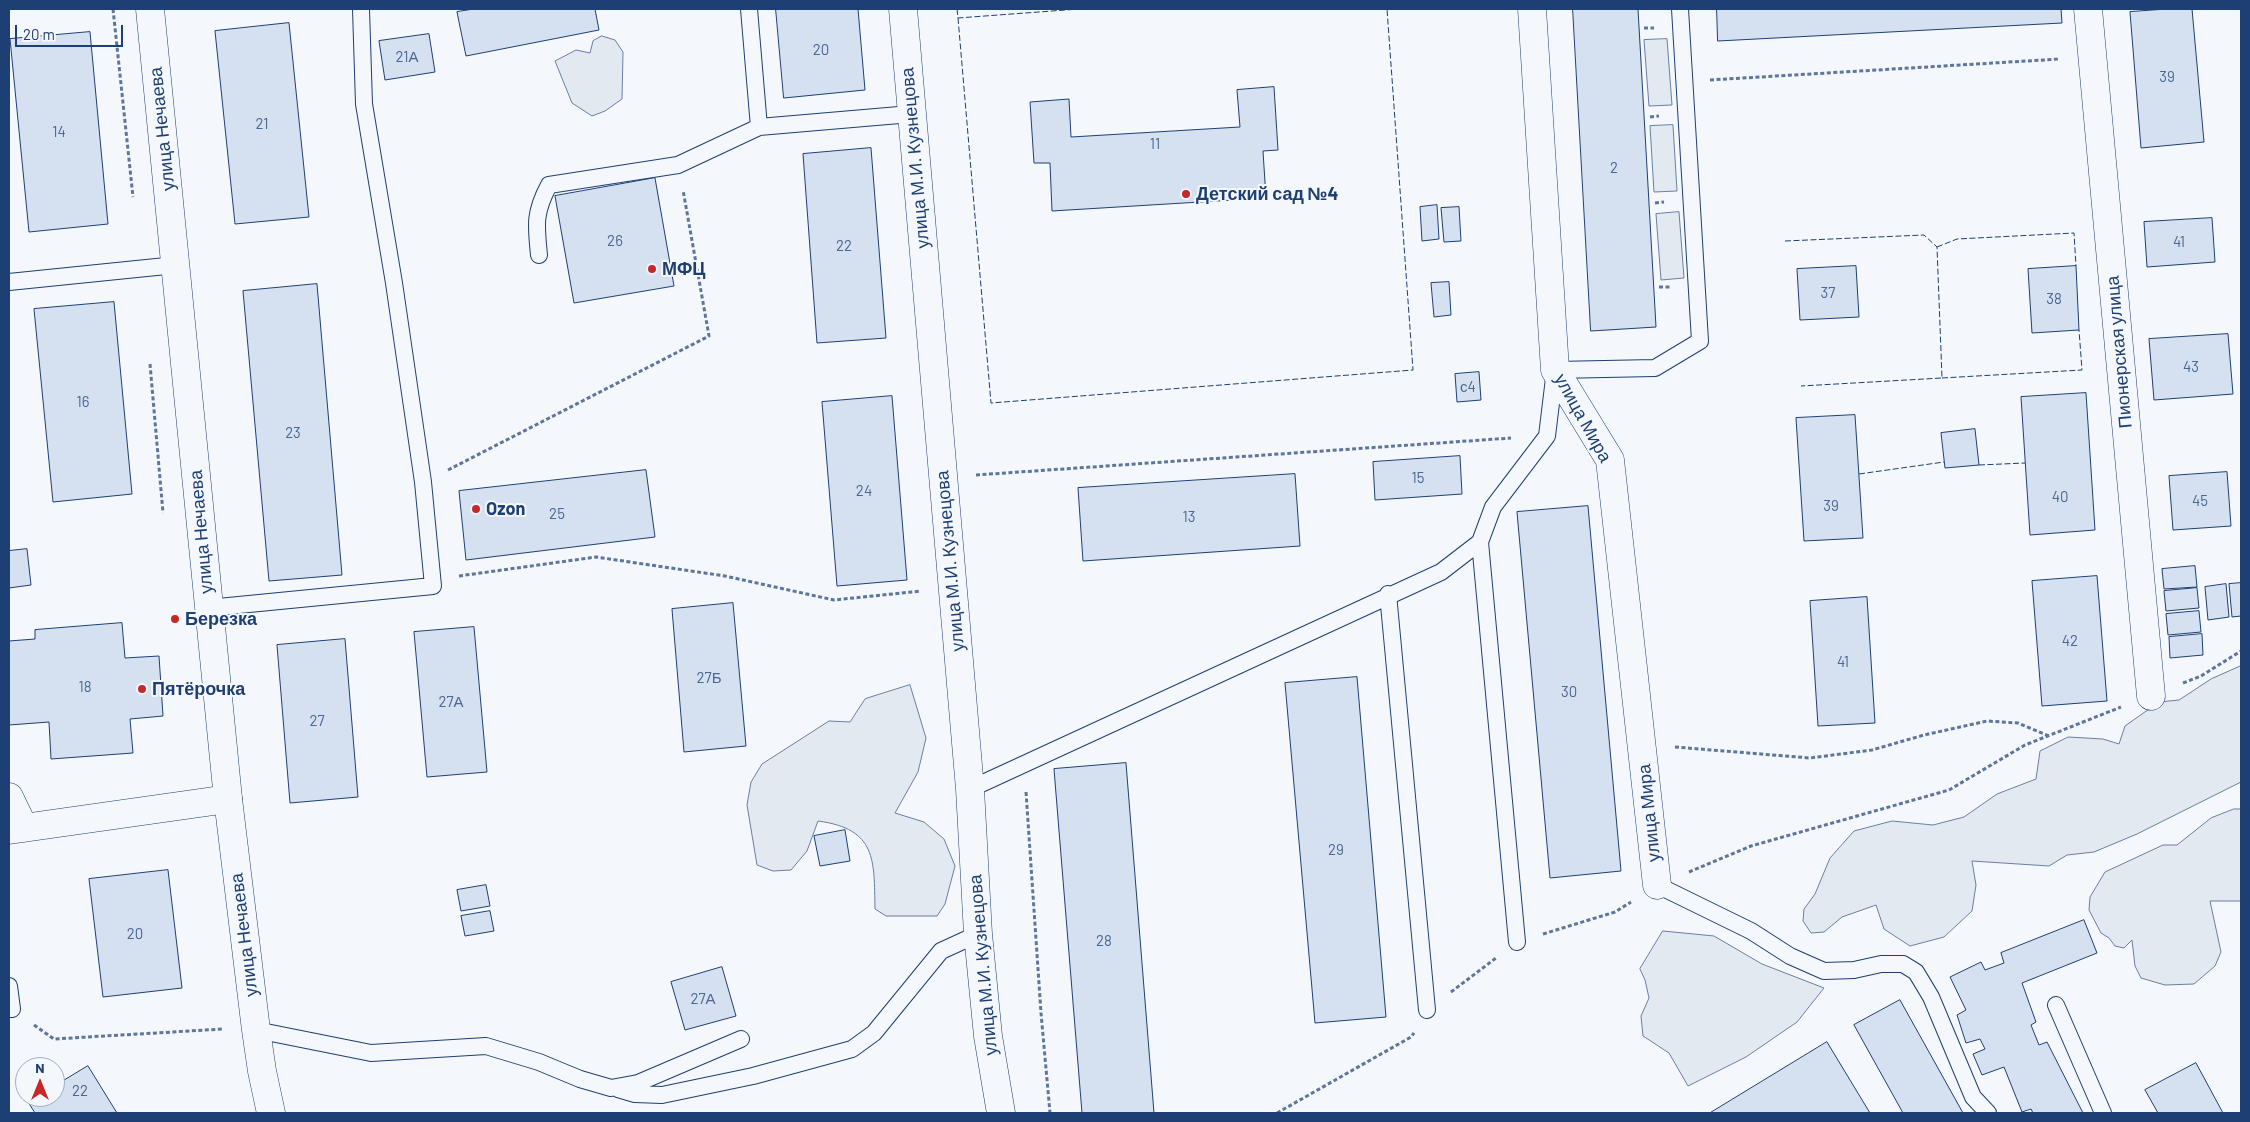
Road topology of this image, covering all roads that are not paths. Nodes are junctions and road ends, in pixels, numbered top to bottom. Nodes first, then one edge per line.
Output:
1 (150, 9) edge
2 (361, 9) edge
3 (749, 9) edge
4 (903, 9) edge
5 (1532, 9) edge
6 (1680, 9) edge
7 (2088, 9) edge
8 (911, 114) junction
9 (759, 128) junction
10 (539, 255) dead end
11 (176, 265) junction
12 (9, 282) edge
13 (1555, 370) junction
14 (1480, 542) junction
15 (1388, 594) junction
16 (208, 608) junction
17 (2151, 696) road end
18 (970, 789) junction
19 (9, 797) edge
20 (228, 799) junction
21 (16, 829) edge
22 (1656, 885) joint
23 (978, 934) junction
24 (1518, 942) road end
25 (9, 986) edge
26 (2056, 1005) dead end
27 (10, 1009) edge
28 (1427, 1010) road end
29 (256, 1030) junction
30 (741, 1039) dead end
31 (611, 1088) junction
32 (998, 1112) edge
33 (272, 1113) edge
34 (1988, 1113) edge
35 (2103, 1113) edge

1 - 11 street, улица Нечаева
2 - 16 lane
3 - 9 lane
4 - 8 street, улица М.И. Кузнецова
5 - 13 street, улица Мира
6 - 13 lane
7 - 17 street, Пионерская улица
8 - 9 lane
8 - 18 street, улица М.И. Кузнецова
9 - 10 lane
11 - 12 lane
11 - 16 street, улица Нечаева
13 - 14 lane
13 - 22 street, улица Мира
14 - 15 lane
14 - 24 lane
15 - 18 lane
15 - 28 lane
16 - 20 street, улица Нечаева
18 - 23 street, улица М.И. Кузнецова
19 - 21 street
20 - 21 street
20 - 29 street, улица Нечаева
22 - 34 lane
23 - 31 lane
23 - 32 street, улица М.И. Кузнецова
25 - 27 lane
26 - 35 lane
29 - 31 lane
29 - 33 street, улица Нечаева
30 - 31 lane

